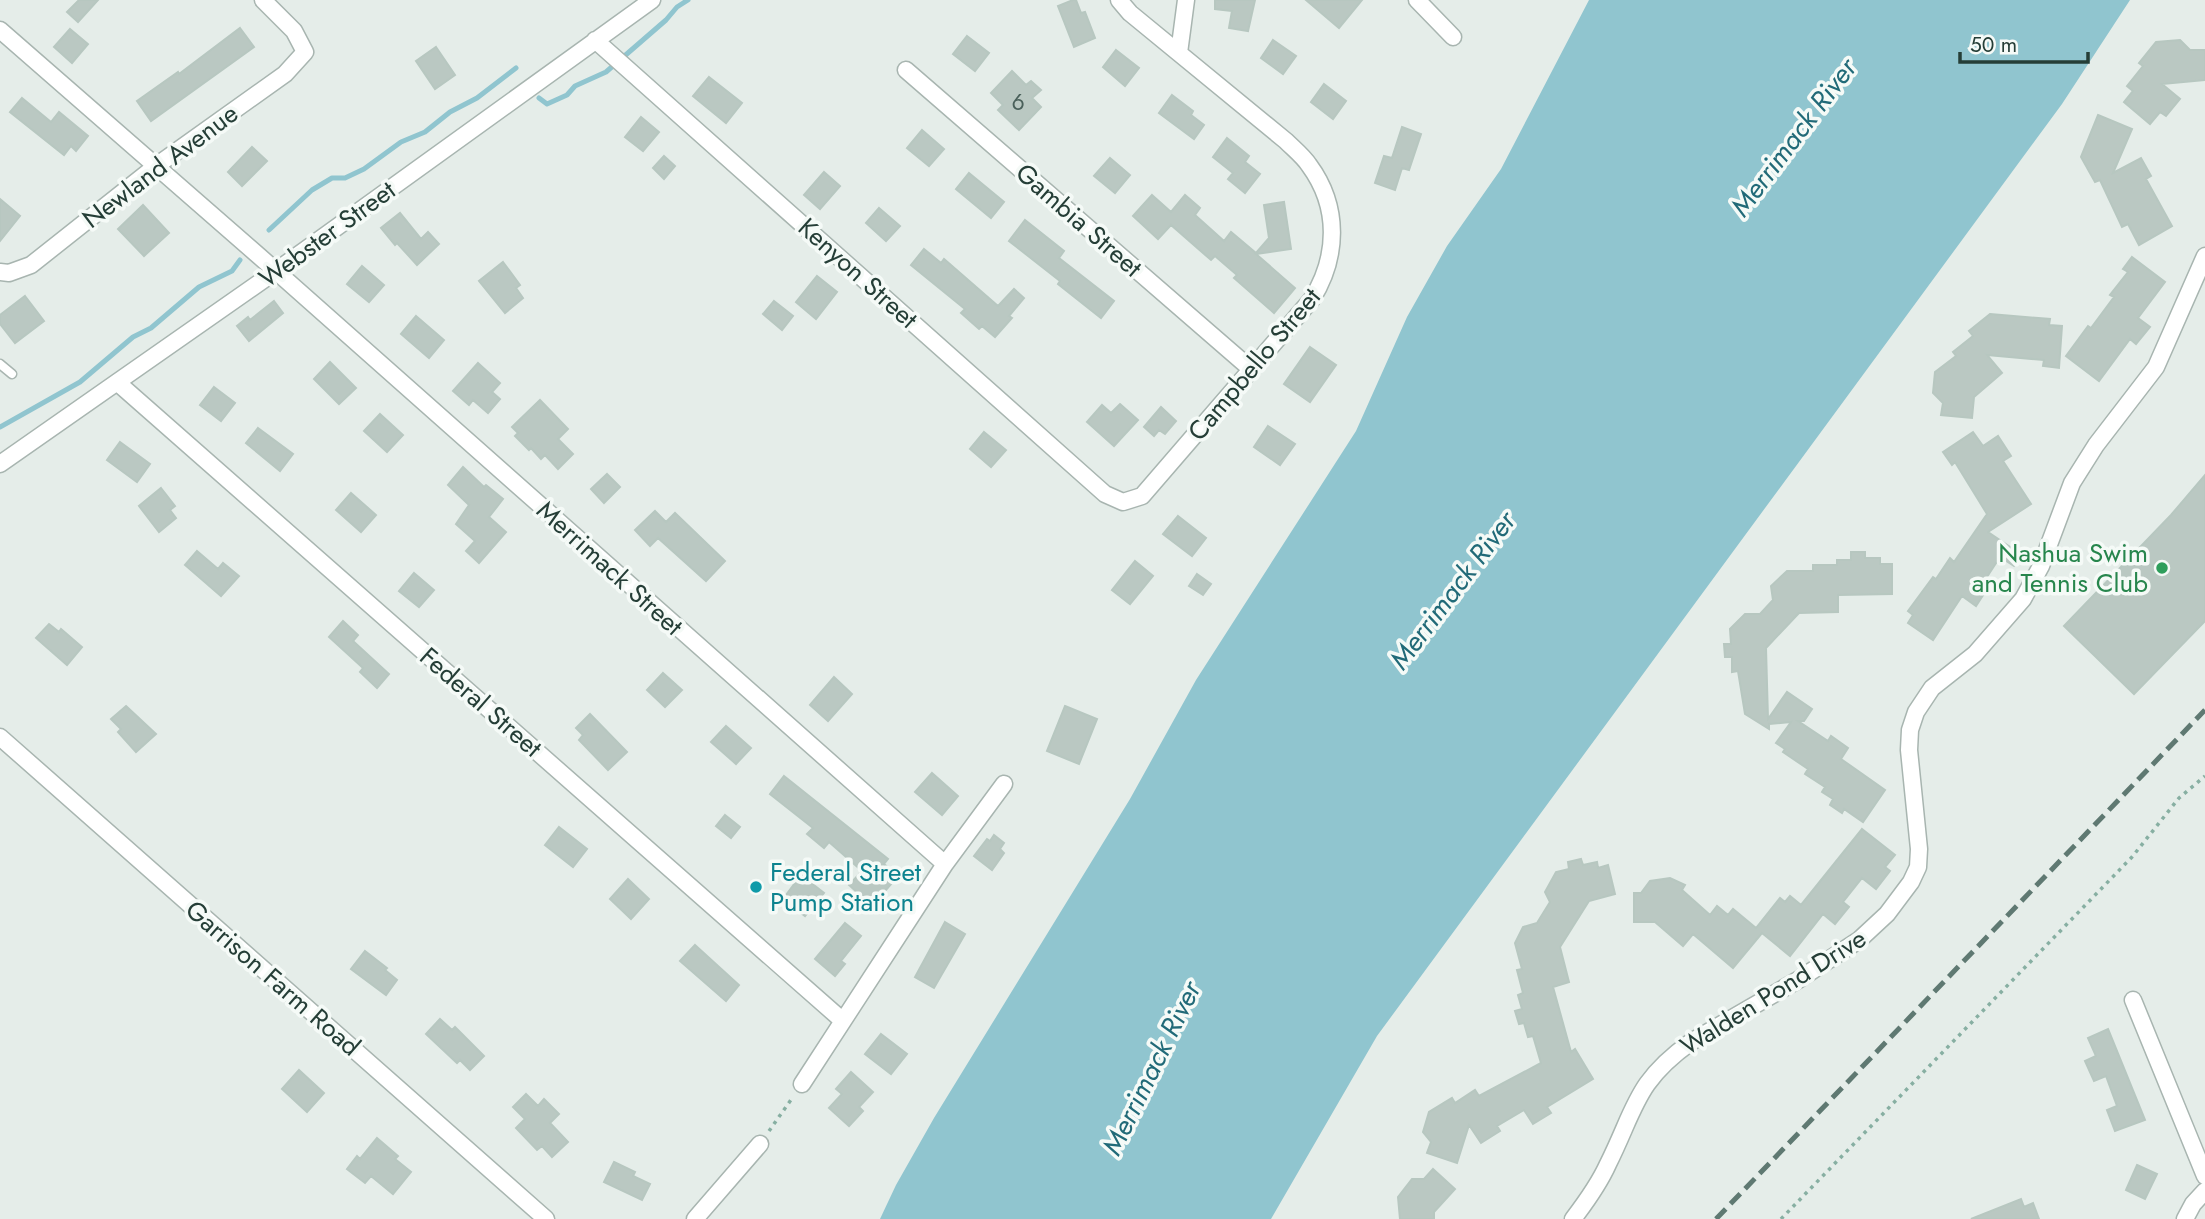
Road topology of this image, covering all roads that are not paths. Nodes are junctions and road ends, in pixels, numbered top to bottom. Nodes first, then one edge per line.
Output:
1 (263, 0) edge
2 (652, 0) edge
3 (1119, 0) edge
4 (1186, 0) edge
5 (1417, 0) edge
6 (0, 30) edge
7 (1454, 37) dead end
8 (595, 40) junction
9 (1179, 53) junction
10 (906, 70) dead end
11 (156, 166) junction
12 (2205, 256) edge
13 (276, 271) junction
14 (2, 273) edge
15 (0, 364) edge
16 (1252, 370) junction
17 (12, 374) dead end
18 (118, 383) junction
19 (0, 464) edge
20 (1124, 502) joint
21 (0, 737) edge
22 (1004, 784) dead end
23 (945, 864) junction
24 (2133, 1000) dead end
25 (844, 1021) junction
26 (802, 1084) road end
27 (760, 1144) road end
28 (2205, 1176) edge
29 (2205, 1191) edge
30 (546, 1219) edge
31 (695, 1219) edge
32 (1573, 1219) edge
33 (2185, 1219) edge

1 - 11 street, Newland Avenue
2 - 8 street, Webster Street
3 - 9 street, Campbello Street
4 - 9 street
5 - 7 street
6 - 11 street, Merrimack Street
8 - 13 street, Webster Street
8 - 20 street, Kenyon Street
9 - 16 street, Campbello Street
10 - 16 street, Gambia Street
11 - 13 street, Merrimack Street
11 - 14 street, Newland Avenue
12 - 32 street, Walden Pond Drive
13 - 18 street, Webster Street
13 - 23 street, Merrimack Street
15 - 17 lane
16 - 20 street, Campbello Street
18 - 19 street, Webster Street
18 - 25 street, Federal Street
21 - 30 street, Garrison Farm Road
22 - 23 street
23 - 25 street
24 - 28 street
25 - 26 street
27 - 31 street
29 - 33 street

